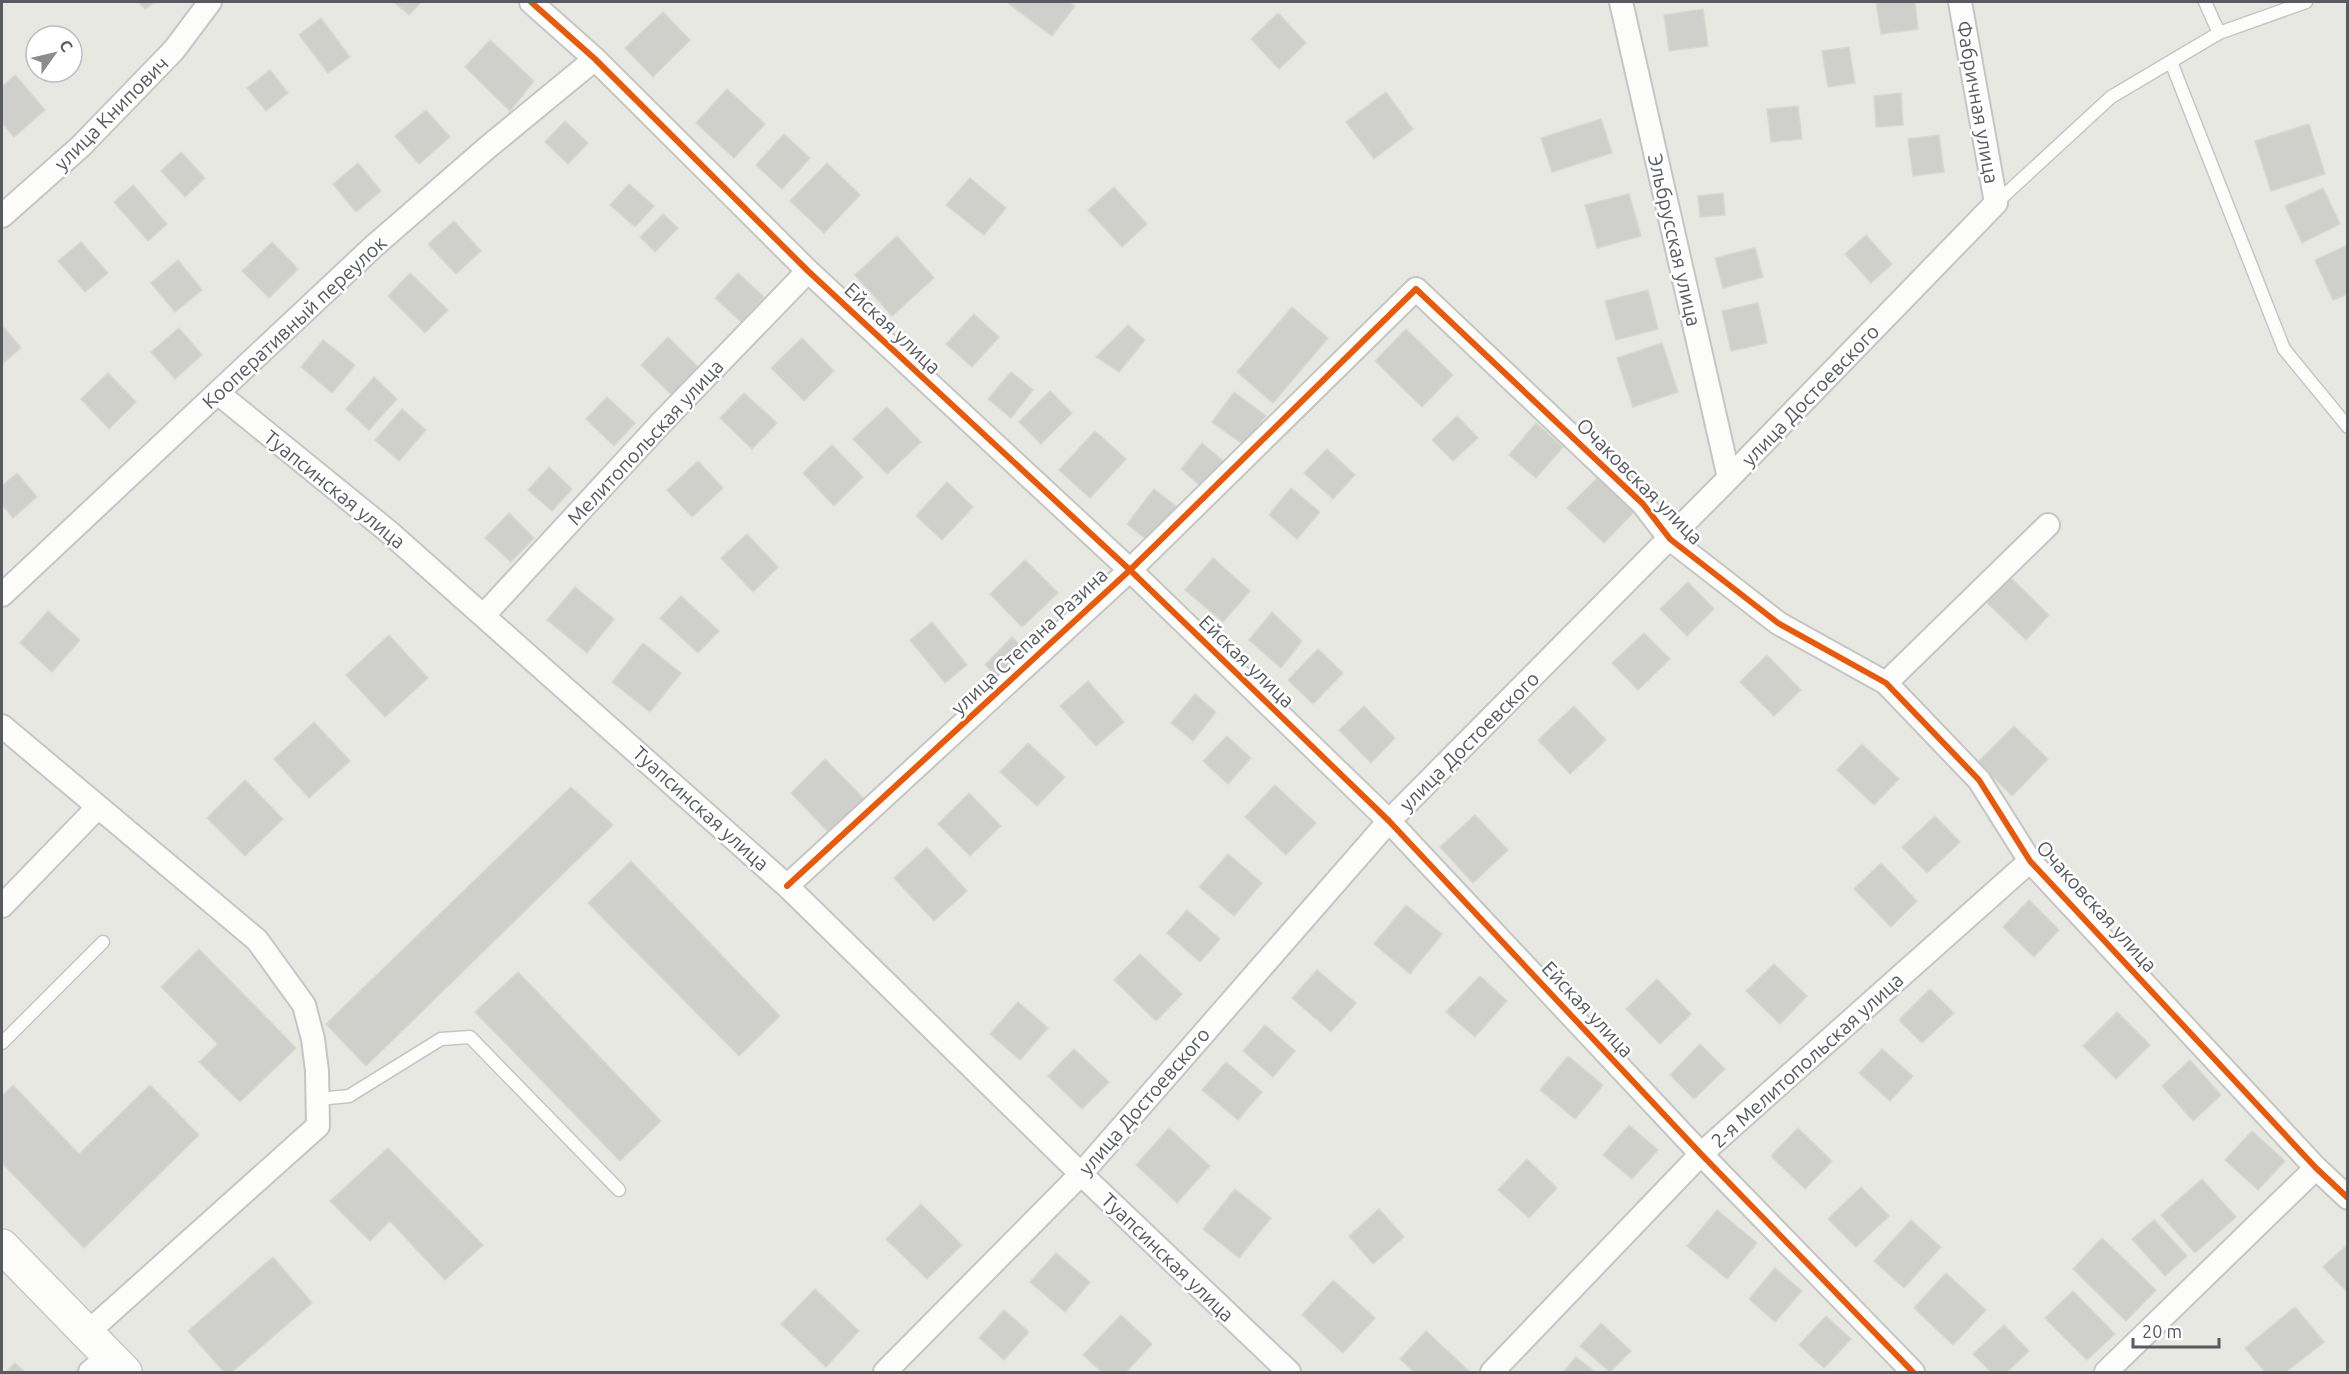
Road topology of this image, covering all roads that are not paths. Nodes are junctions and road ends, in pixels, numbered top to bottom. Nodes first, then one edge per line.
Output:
1 (210, 2) edge
2 (531, 2) edge
3 (1621, 2) edge
4 (1960, 2) edge
5 (2205, 2) edge
6 (2306, 2) edge
7 (2219, 33) junction
8 (595, 59) junction
9 (2171, 62) junction
10 (1996, 204) junction
11 (2, 216) edge
12 (808, 271) junction
13 (1416, 289) joint
14 (219, 394) junction
15 (2348, 427) edge
16 (1729, 478) junction
17 (2048, 525) dead end
18 (1670, 539) junction
19 (1130, 570) junction
20 (2, 595) edge
21 (484, 615) junction
22 (1886, 683) junction
23 (2, 726) edge
24 (98, 807) junction
25 (1389, 821) junction
26 (2030, 861) junction
27 (788, 886) junction
28 (2, 906) edge
29 (103, 942) dead end
30 (2, 1044) edge
31 (319, 1099) junction
32 (1701, 1154) junction
33 (2316, 1168) junction
34 (1081, 1174) junction
35 (619, 1190) dead end
36 (2348, 1198) edge
37 (2, 1246) edge
38 (103, 1359) edge
39 (885, 1372) edge
40 (1289, 1372) edge
41 (1492, 1372) edge
42 (1913, 1372) edge
43 (2106, 1372) edge

1 - 11 street, улица Книпович
2 - 8 street, Ейская улица
3 - 16 street, Эльбрусская улица
4 - 10 street, Фабричная улица
5 - 7 lane
6 - 7 lane
7 - 9 lane
8 - 12 street, Ейская улица
8 - 14 street, Кооперативный переулок
9 - 10 lane
9 - 15 lane
10 - 16 street, улица Достоевского
12 - 19 street, Ейская улица
12 - 21 street, Мелитопольская улица
13 - 18 street, Очаковская улица
13 - 19 street, улица Степана Разина
14 - 20 street, Кооперативный переулок
14 - 21 street, Туапсинская улица
16 - 18 street, улица Достоевского
17 - 22 street
18 - 22 street, Очаковская улица
18 - 25 street, улица Достоевского
19 - 25 street, Ейская улица
19 - 27 street, улица Степана Разина
21 - 27 street, Туапсинская улица
22 - 26 street, Очаковская улица
23 - 24 street
24 - 28 street
24 - 31 street
25 - 32 street, Ейская улица
25 - 34 street, улица Достоевского
26 - 32 street, 2-я Мелитопольская улица
26 - 33 street, Очаковская улица
27 - 34 street, Туапсинская улица
29 - 30 lane
31 - 35 lane
31 - 38 street
32 - 41 street, 2-я Мелитопольская улица
32 - 42 street, Ейская улица
33 - 36 street, Очаковская улица
33 - 43 street
34 - 39 street, улица Достоевского
34 - 40 street, Туапсинская улица
37 - 38 main road

